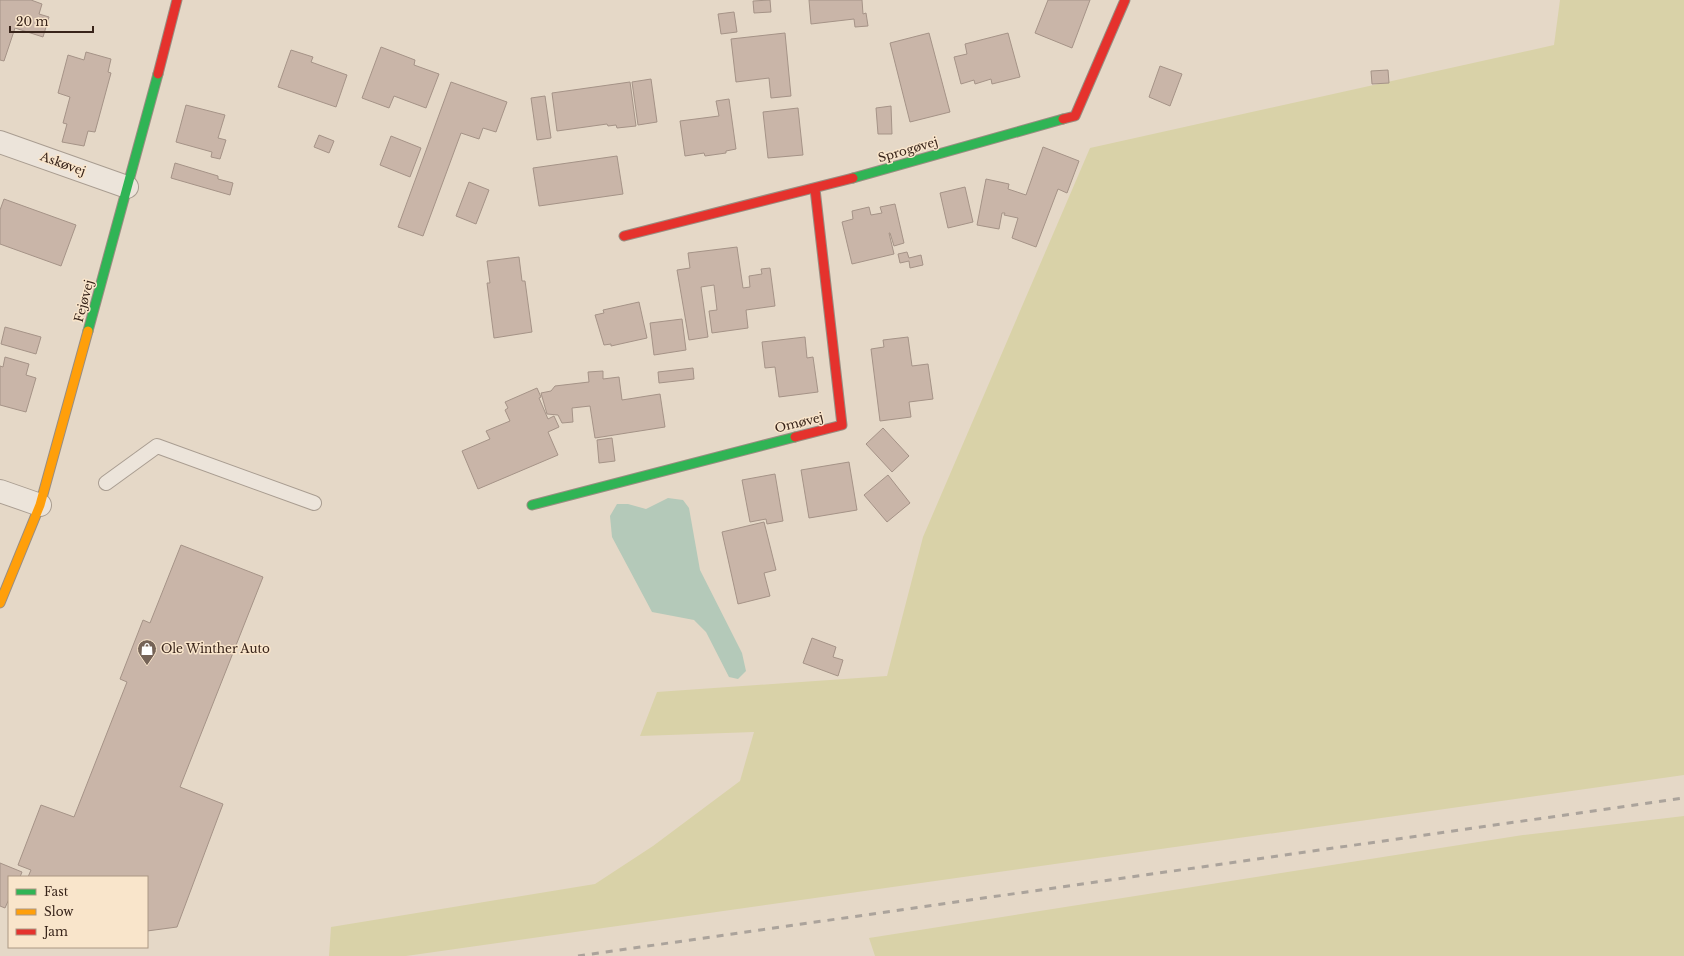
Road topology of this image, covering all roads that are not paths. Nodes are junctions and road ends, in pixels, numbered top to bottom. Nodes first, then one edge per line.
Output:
1 (177, 0) edge
2 (1125, 0) edge
3 (0, 142) edge
4 (127, 186) junction
5 (815, 189) junction
6 (624, 236) dead end
7 (106, 483) dead end
8 (0, 491) edge
9 (314, 503) dead end
10 (40, 505) junction
11 (532, 505) dead end
12 (0, 603) edge

1 - 4 street, Fejøvej
2 - 5 street, Sprogøvej
3 - 4 street, Askøvej
4 - 10 street, Fejøvej
5 - 6 street, Sprogøvej
5 - 11 street, Omøvej
7 - 9 lane
8 - 10 street
10 - 12 street, Fejøvej

